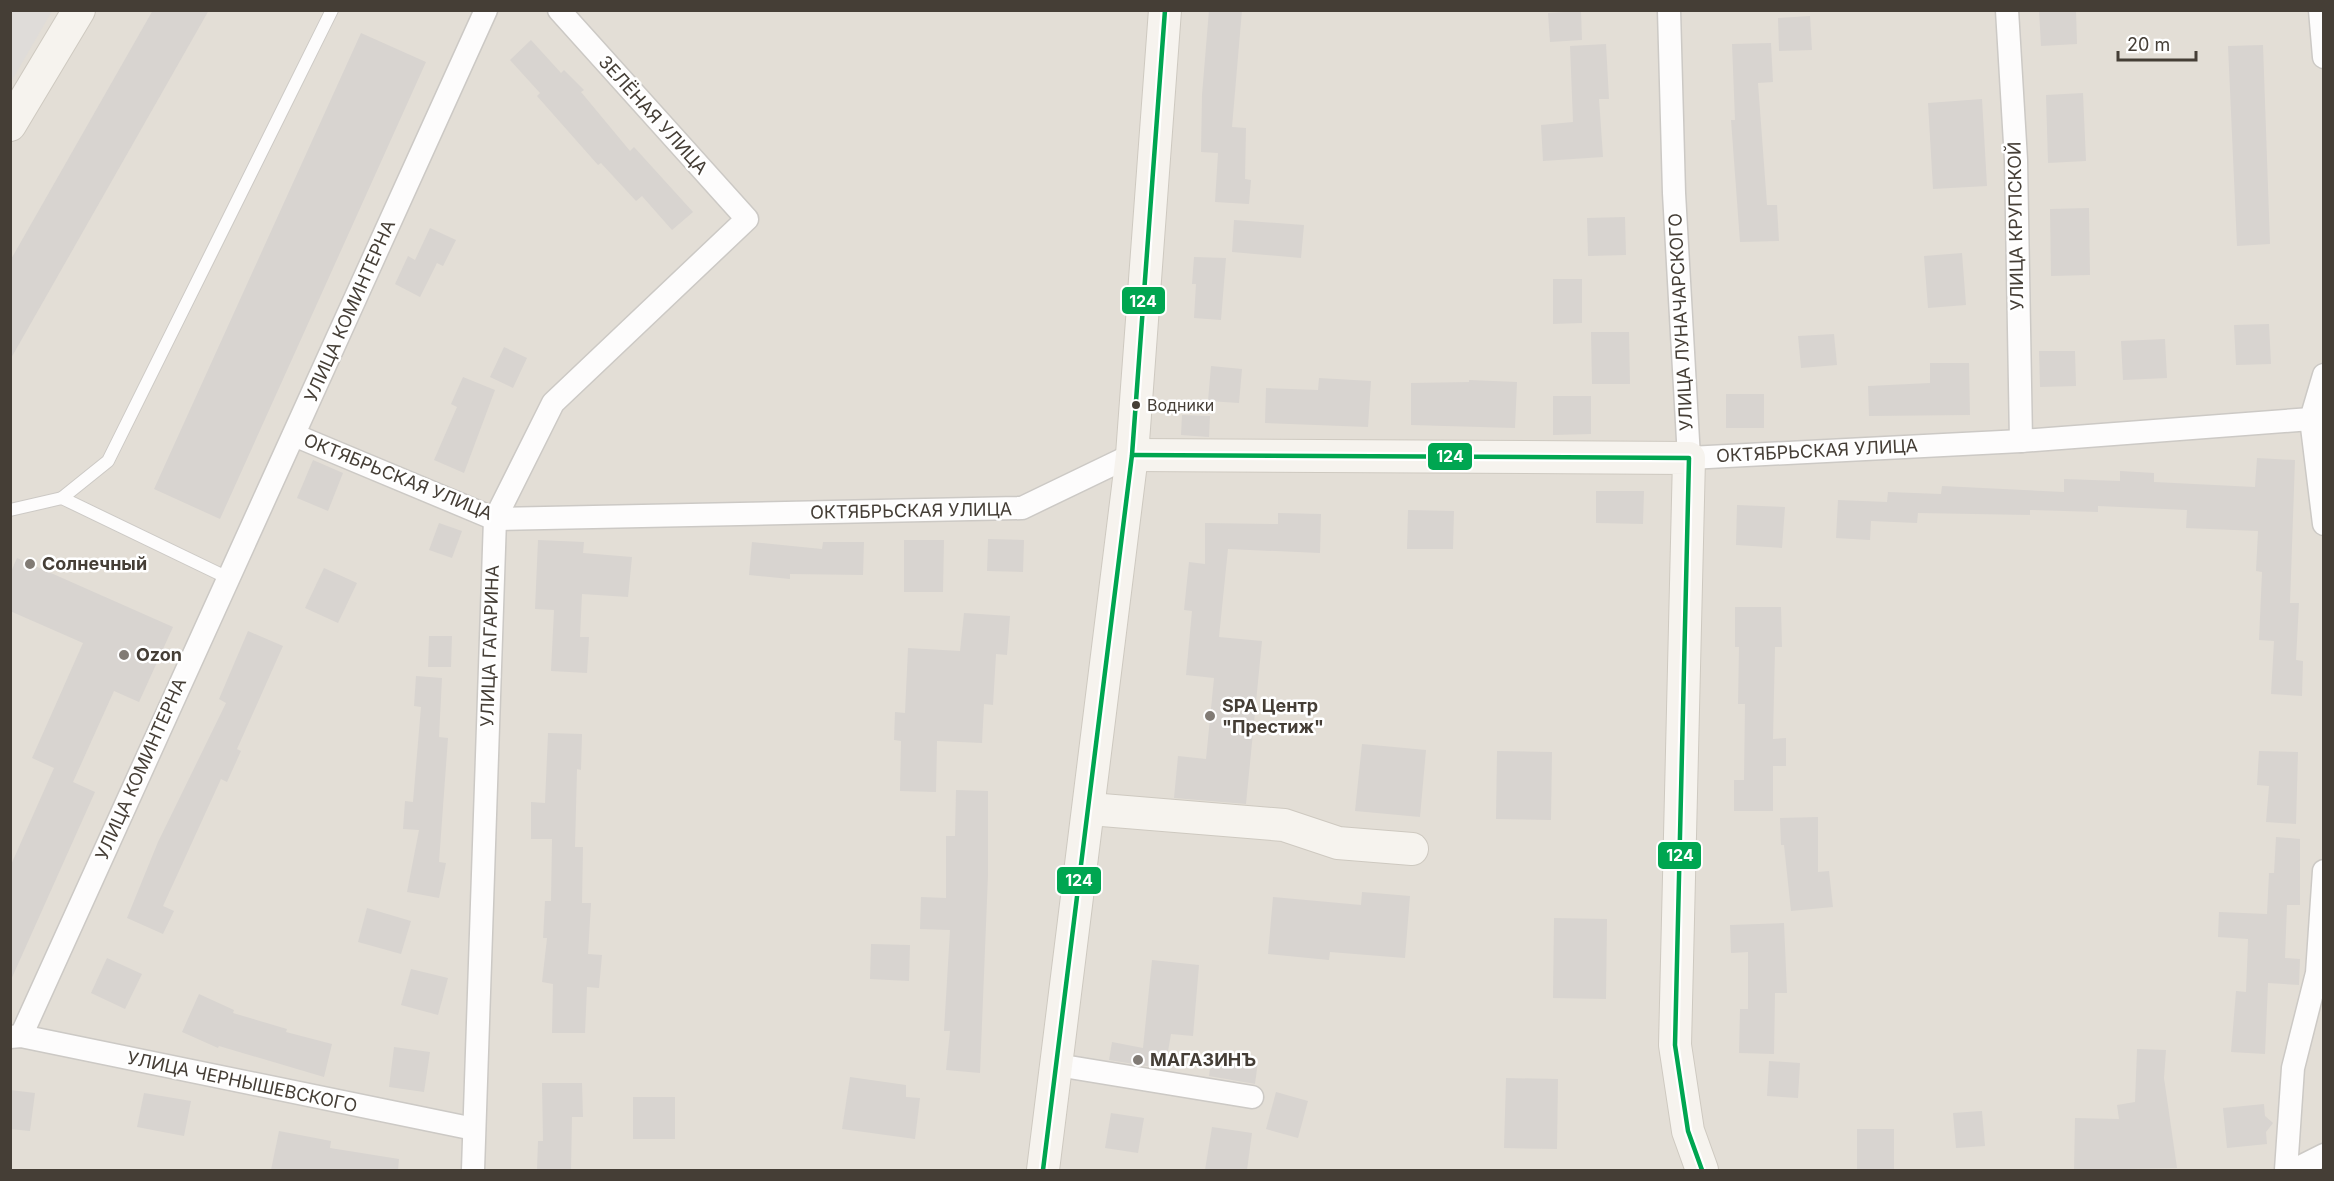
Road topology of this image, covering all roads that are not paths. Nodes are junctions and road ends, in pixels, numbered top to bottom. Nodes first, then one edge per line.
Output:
1 (79, 10) edge
2 (332, 10) edge
3 (486, 10) edge
4 (559, 10) edge
5 (1164, 10) edge
6 (1669, 10) edge
7 (2007, 10) edge
8 (2320, 10) edge
9 (2324, 57) edge
10 (10, 125) edge
11 (747, 219) joint
12 (2324, 375) edge
13 (2317, 420) edge
14 (294, 435) junction
15 (2021, 441) junction
16 (1132, 455) junction
17 (1689, 458) junction
18 (62, 498) junction
19 (10, 510) edge
20 (495, 519) junction
21 (2324, 524) edge
22 (228, 578) junction
23 (1090, 809) junction
24 (1412, 849) dead end
25 (2324, 871) edge
26 (16, 1036) edge
27 (1057, 1065) junction
28 (1252, 1097) dead end
29 (474, 1129) junction
30 (2324, 1155) edge
31 (473, 1170) edge
32 (1043, 1170) edge
33 (1702, 1170) edge
34 (2286, 1170) edge
35 (2294, 1170) edge

1 - 10 main road
2 - 18 lane
3 - 14 street, УЛИЦА КОМИНТЕРНА
4 - 11 street, ЗЕЛЁНАЯ УЛИЦА
5 - 16 main road
6 - 17 street, УЛИЦА ЛУНАЧАРСКОГО
7 - 15 street, УЛИЦА КРУПСКОЙ
8 - 9 street
11 - 20 street, УЛИЦА ГАГАРИНА
12 - 13 street
13 - 15 street, ОКТЯБРЬСКАЯ УЛИЦА
13 - 21 street
14 - 20 street, ОКТЯБРЬСКАЯ УЛИЦА
14 - 22 street, УЛИЦА КОМИНТЕРНА
15 - 17 street, ОКТЯБРЬСКАЯ УЛИЦА
16 - 17 main road, ОКТЯБРЬСКАЯ УЛИЦА
16 - 20 street, ОКТЯБРЬСКАЯ УЛИЦА
16 - 23 main road
17 - 33 main road, УЛИЦА ЛУНАЧАРСКОГО
18 - 19 lane
18 - 22 lane
20 - 29 street, УЛИЦА ГАГАРИНА
22 - 26 street, УЛИЦА КОМИНТЕРНА
23 - 24 main road
23 - 27 main road
25 - 34 street
26 - 29 street, УЛИЦА ЧЕРНЫШЕВСКОГО
27 - 28 street
27 - 32 main road
29 - 31 street, УЛИЦА ГАГАРИНА
30 - 35 street

